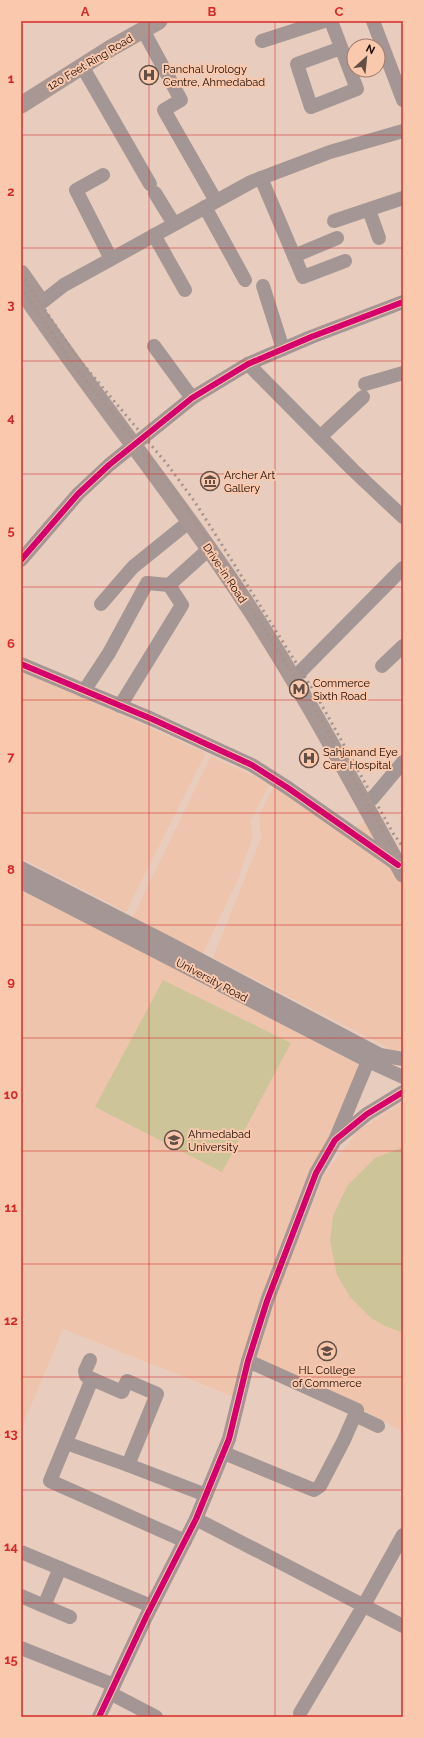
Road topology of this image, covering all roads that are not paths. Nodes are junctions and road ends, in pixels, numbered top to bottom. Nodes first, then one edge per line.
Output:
1 (159, 21) edge
2 (324, 21) edge
3 (331, 21) edge
4 (373, 21) edge
5 (139, 23) edge
6 (262, 42) dead end
7 (341, 48) junction
8 (82, 66) junction
9 (21, 92) edge
10 (403, 100) edge
11 (21, 105) edge
12 (403, 131) edge
13 (103, 175) dead end
14 (261, 178) junction
15 (403, 198) edge
16 (210, 204) junction
17 (369, 210) junction
18 (334, 221) dead end
19 (174, 224) junction
20 (154, 235) junction
21 (337, 238) dead end
22 (379, 238) dead end
23 (294, 256) junction
24 (111, 259) junction
25 (345, 261) dead end
26 (21, 273) edge
27 (244, 280) dead end
28 (262, 286) dead end
29 (21, 289) edge
30 (185, 290) dead end
31 (403, 302) edge
32 (41, 303) junction
33 (154, 346) dead end
34 (283, 349) junction
35 (248, 364) junction
36 (403, 373) edge
37 (192, 398) junction
38 (320, 437) junction
39 (138, 442) junction
40 (403, 516) edge
41 (190, 521) junction
42 (209, 548) junction
43 (21, 560) edge
44 (403, 568) edge
45 (169, 585) junction
46 (101, 604) dead end
47 (403, 646) edge
48 (21, 664) edge
49 (382, 666) dead end
50 (299, 673) junction
51 (84, 691) junction
52 (120, 706) junction
53 (403, 762) edge
54 (372, 799) junction
55 (401, 863) edge
56 (21, 868) edge
57 (21, 882) edge
58 (403, 1059) edge
59 (368, 1061) junction
60 (403, 1077) edge
61 (403, 1092) edge
62 (335, 1140) junction
63 (90, 1360) dead end
64 (248, 1361) junction
65 (92, 1379) junction
66 (357, 1410) dead end
67 (378, 1426) dead end
68 (66, 1443) junction
69 (224, 1453) junction
70 (128, 1465) junction
71 (206, 1496) junction
72 (196, 1518) junction
73 (403, 1535) edge
74 (185, 1541) junction
75 (21, 1552) edge
76 (60, 1568) junction
77 (21, 1596) edge
78 (364, 1605) junction
79 (44, 1606) junction
80 (151, 1606) junction
81 (70, 1617) dead end
82 (403, 1626) edge
83 (21, 1648) edge
84 (112, 1689) junction
85 (300, 1713) dead end
86 (100, 1717) edge
87 (156, 1717) edge

1 - 5 main road, 120 Feet Ring Road
2 - 6 street
3 - 7 street
4 - 10 street
5 - 8 main road, 120 Feet Ring Road
5 - 9 main road, 120 Feet Ring Road
5 - 16 street
7 - 7 street
8 - 11 main road, 120 Feet Ring Road
8 - 19 street
12 - 14 street
13 - 24 street
14 - 16 street
14 - 23 street
15 - 17 street
16 - 19 street
16 - 27 street
17 - 18 street
17 - 22 street
19 - 20 street
20 - 24 street
20 - 30 street
21 - 23 street
23 - 25 street
24 - 32 street
26 - 32 main road, Drive-in Road
28 - 34 street
29 - 39 main road, Drive-in Road
31 - 34 street
32 - 39 main road, Drive-in Road
33 - 37 street
34 - 35 street
35 - 37 street
35 - 38 street
36 - 38 street
37 - 39 street
38 - 40 street
39 - 41 main road, Drive-in Road
39 - 43 street
39 - 50 main road, Drive-in Road
41 - 42 main road, Drive-in Road
41 - 46 street
42 - 45 street
42 - 55 main road, Drive-in Road
44 - 50 street
45 - 51 street
45 - 52 street
47 - 49 street
48 - 51 street
50 - 54 main road, Drive-in Road
51 - 52 street
52 - 55 street
53 - 54 street
54 - 55 main road, Drive-in Road
56 - 58 street, University Road
57 - 59 street, University Road
59 - 60 street, University Road
59 - 62 street
61 - 62 street
62 - 64 street
63 - 65 street
64 - 66 street
64 - 69 street
65 - 68 street
65 - 70 street
67 - 69 street
68 - 70 street
68 - 74 street
69 - 71 street
70 - 71 street
71 - 72 street
72 - 74 street
72 - 78 street
73 - 78 street
74 - 80 street
75 - 76 street
76 - 79 street
76 - 80 street
77 - 79 street
78 - 82 street
78 - 85 street
79 - 81 street
80 - 84 street
83 - 84 street
84 - 86 street
84 - 87 street

